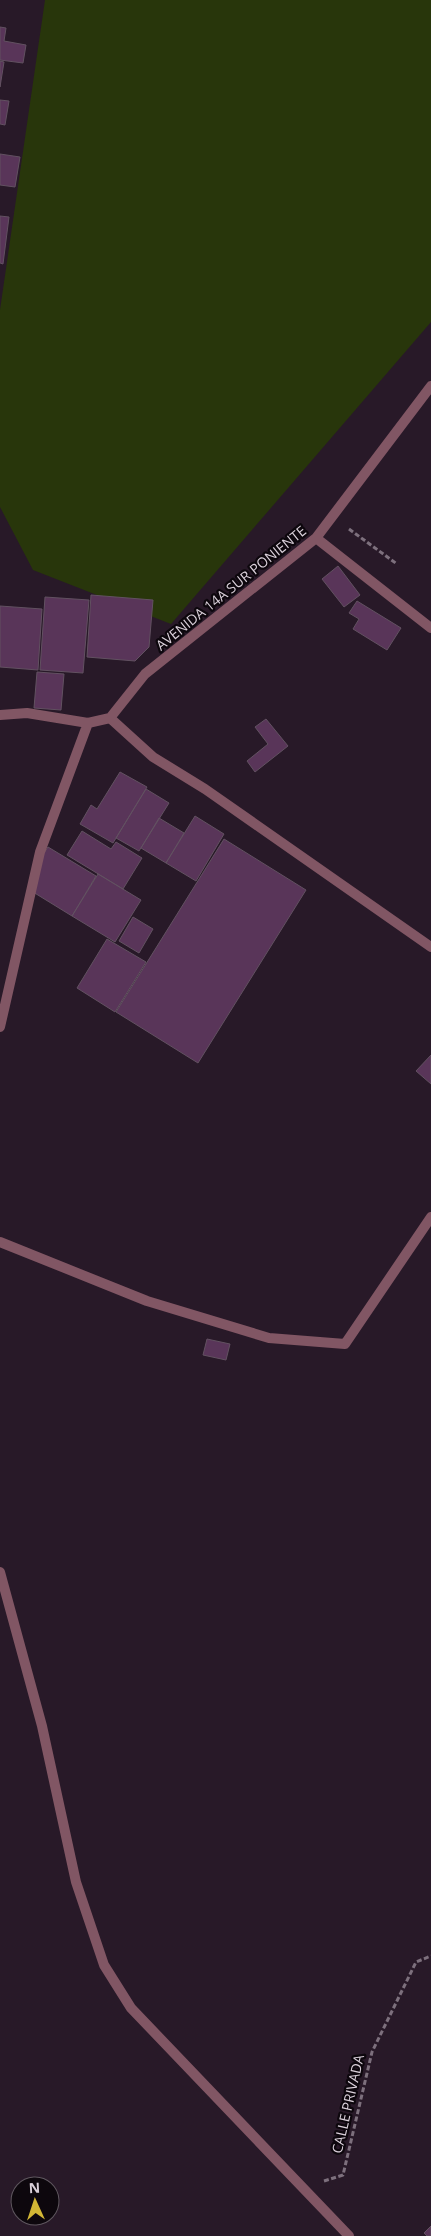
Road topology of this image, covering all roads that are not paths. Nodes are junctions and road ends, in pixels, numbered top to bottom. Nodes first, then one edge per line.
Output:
1 (431, 386) edge
2 (316, 538) junction
3 (431, 628) edge
4 (0, 715) edge
5 (110, 718) junction
6 (88, 723) junction
7 (431, 947) edge
8 (0, 1027) edge
9 (431, 1217) edge
10 (0, 1242) edge
11 (0, 1572) edge
12 (349, 2236) edge

1 - 2 street, AVENIDA 14A SUR PONIENTE
2 - 3 street
2 - 5 street, AVENIDA 14A SUR PONIENTE
4 - 6 street
5 - 6 street
5 - 7 street
6 - 8 street
9 - 10 street
11 - 12 street

